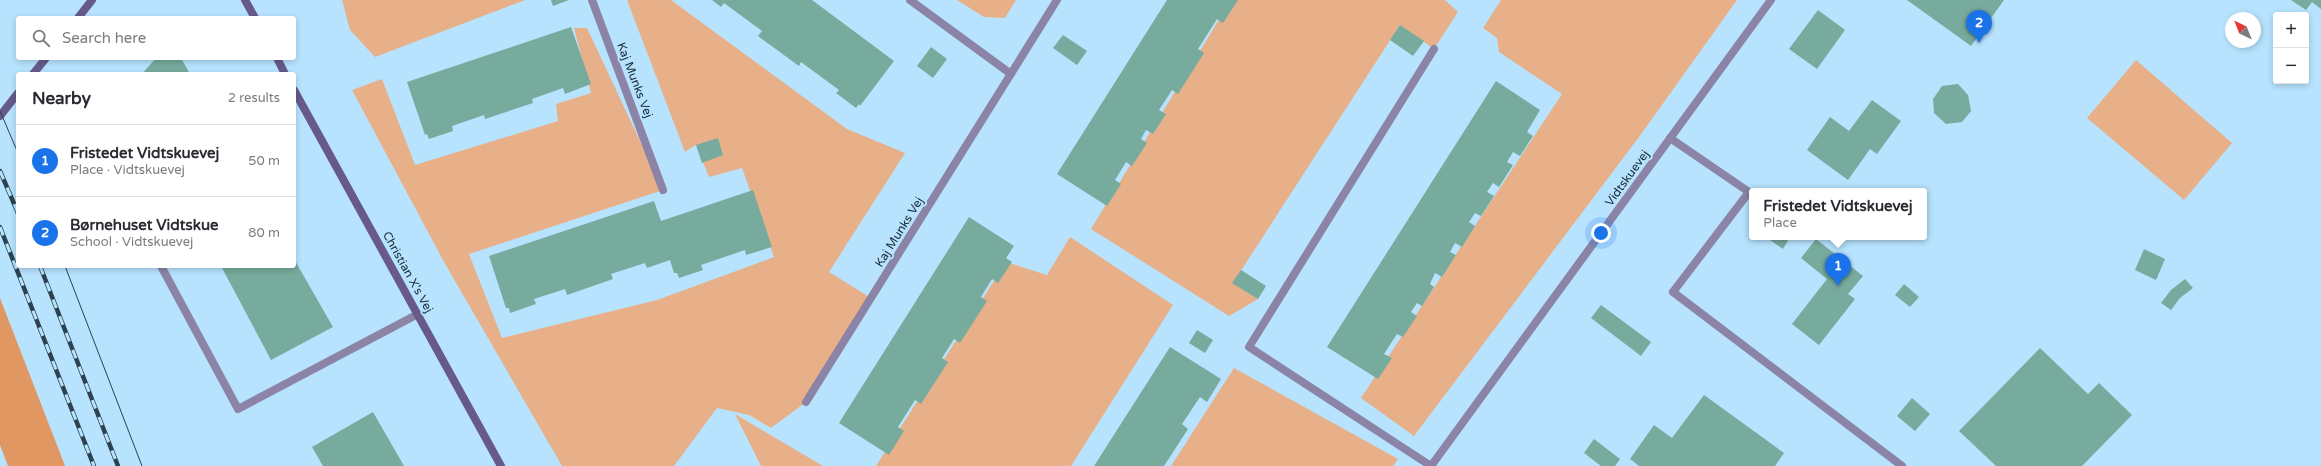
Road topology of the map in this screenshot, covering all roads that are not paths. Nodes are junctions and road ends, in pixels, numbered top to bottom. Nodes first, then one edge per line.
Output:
1 (92, 0) edge
2 (245, 0) edge
3 (592, 0) edge
4 (910, 0) edge
5 (1058, 0) edge
6 (1771, 0) edge
7 (80, 16) edge
8 (254, 16) edge
9 (1434, 49) dead end
10 (44, 60) edge
11 (278, 60) edge
12 (35, 72) edge
13 (284, 72) edge
14 (1011, 74) junction
15 (296, 94) edge
16 (16, 96) edge
17 (0, 116) edge
18 (1670, 138) junction
19 (663, 190) dead end
20 (162, 268) edge
21 (418, 314) junction
22 (806, 402) dead end
23 (501, 466) edge
24 (1431, 466) edge
25 (1902, 466) edge

1 - 7 street
2 - 8 street
3 - 19 street, Kaj Munks Vej
4 - 14 street
5 - 14 street, Kaj Munks Vej
6 - 18 street, Vidtskuevej
9 - 24 street
10 - 12 street
11 - 13 street
14 - 22 street, Kaj Munks Vej
15 - 21 street, Christian X's Vej
16 - 17 street
18 - 24 street, Vidtskuevej
18 - 25 street
20 - 21 street
21 - 23 street, Christian X's Vej

